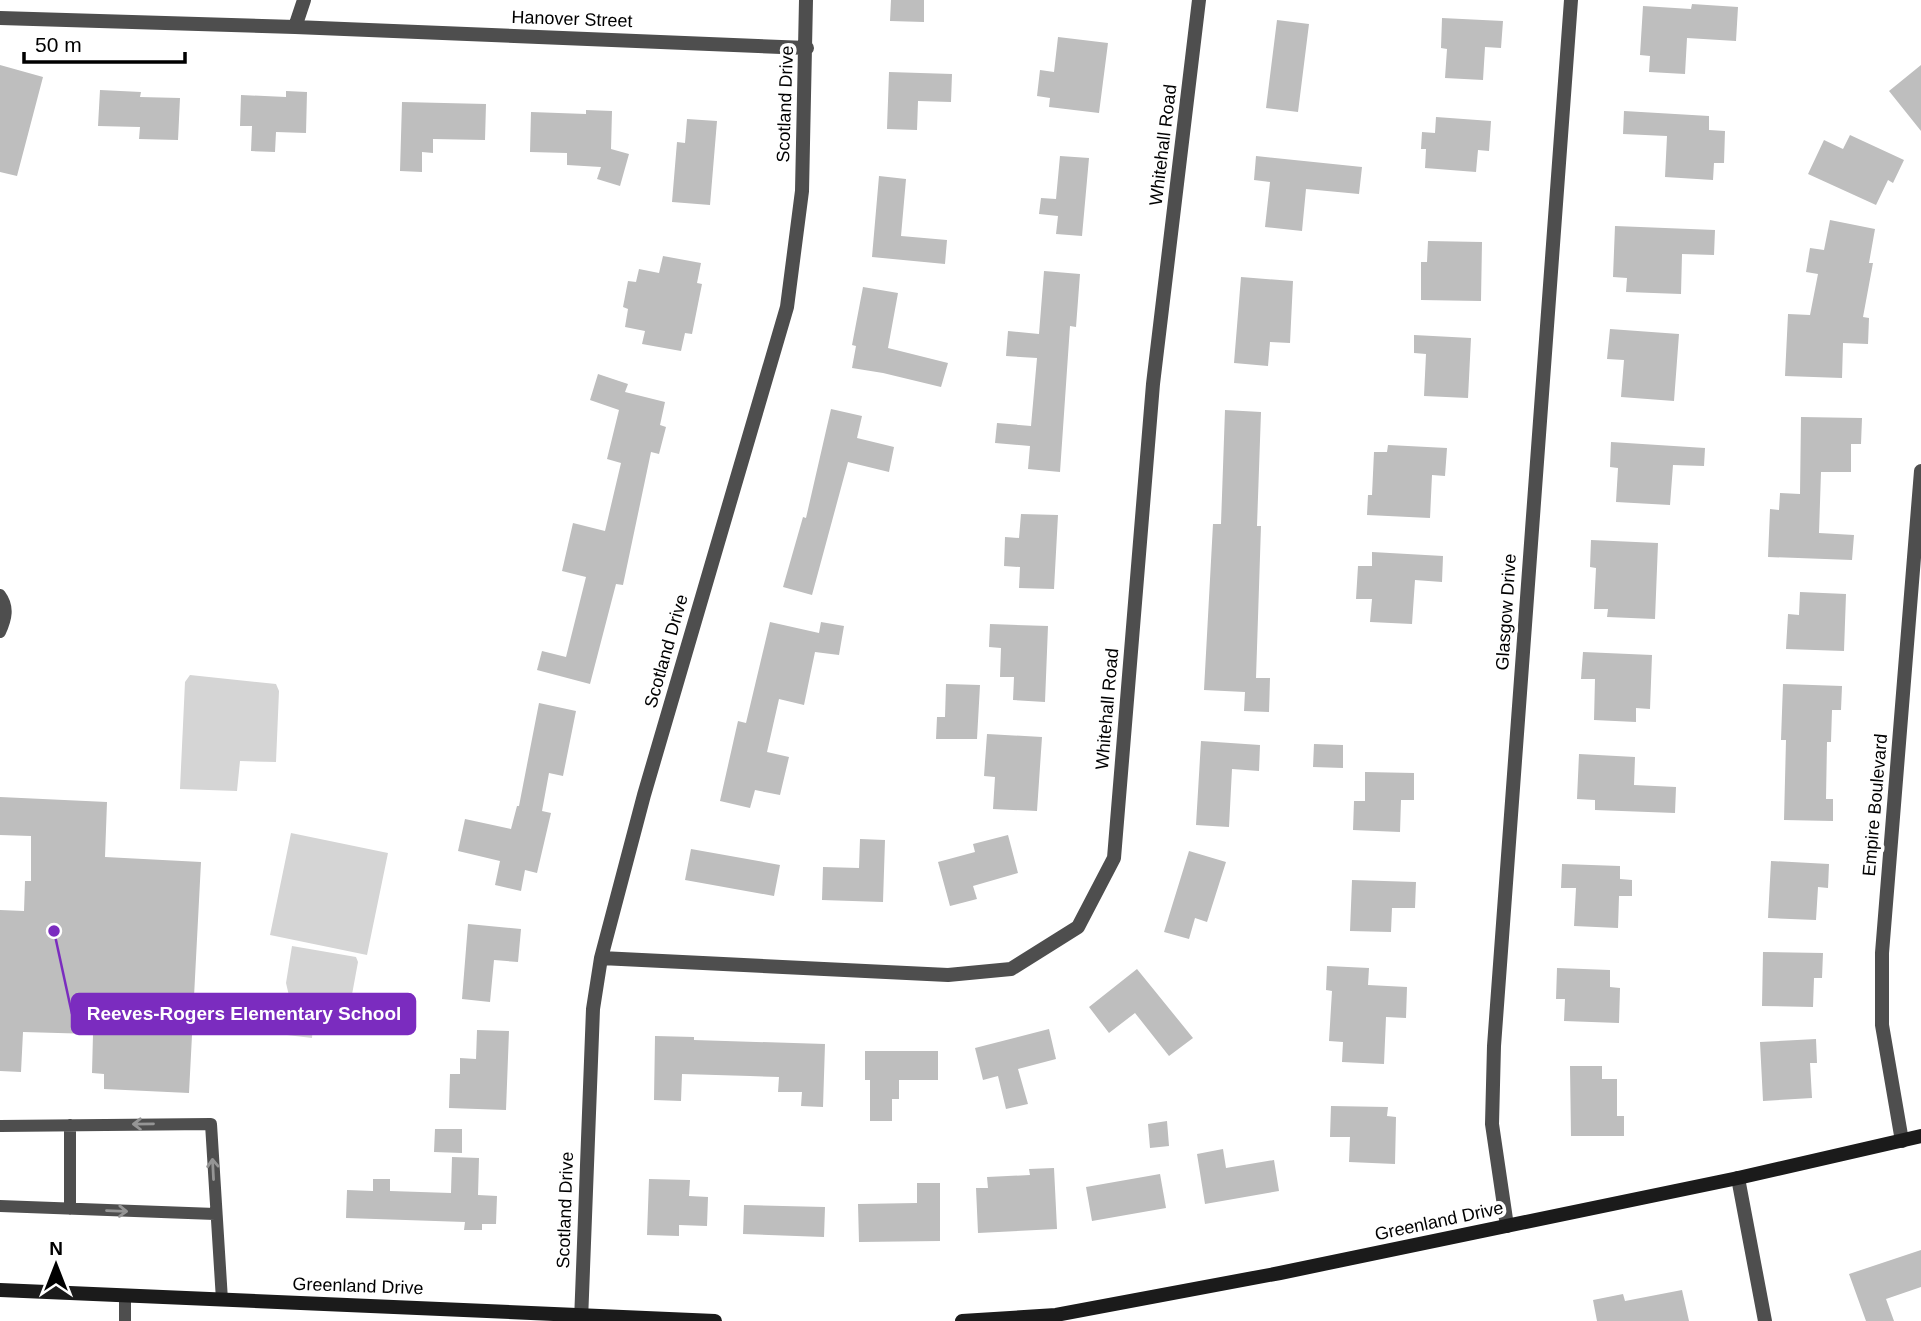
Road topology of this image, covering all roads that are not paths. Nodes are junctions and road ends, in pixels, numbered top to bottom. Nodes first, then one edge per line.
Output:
1 (304, 0) edge
2 (806, 0) edge
3 (1199, 0) edge
4 (1571, 0) edge
5 (0, 18) edge
6 (295, 27) junction
7 (807, 48) junction
8 (1921, 471) edge
9 (1921, 484) edge
10 (0, 595) edge
11 (0, 632) edge
12 (601, 958) junction
13 (70, 1125) junction
14 (0, 1126) edge
15 (1921, 1136) edge
16 (1902, 1142) junction
17 (1738, 1178) junction
18 (0, 1206) edge
19 (70, 1209) junction
20 (215, 1214) junction
21 (1507, 1226) junction
22 (0, 1290) edge
23 (125, 1296) junction
24 (222, 1300) junction
25 (1056, 1318) edge
26 (579, 1319) edge
27 (125, 1321) edge
28 (715, 1321) edge
29 (962, 1321) edge
30 (1765, 1321) edge

1 - 6 street
2 - 7 street, Scotland Drive
3 - 12 street, Whitehall Road
4 - 21 street, Glasgow Drive
5 - 6 street, Hanover Street
6 - 7 street, Hanover Street
7 - 12 street, Scotland Drive
8 - 9 street, Empire Boulevard
9 - 16 street, Empire Boulevard
10 - 11 lane
12 - 26 street, Scotland Drive
13 - 14 lane
13 - 19 lane
20 -> 13 lane
15 - 16 street, Greenland Drive
16 - 17 street, Greenland Drive
17 - 21 street, Greenland Drive
17 - 30 street
18 - 19 lane
19 -> 20 lane
20 - 24 lane
21 - 25 street, Greenland Drive
22 - 23 street, Greenland Drive
23 - 24 street, Greenland Drive
23 - 27 lane
24 - 26 street, Greenland Drive
25 - 29 street, Greenland Drive
26 - 28 street, Greenland Drive

